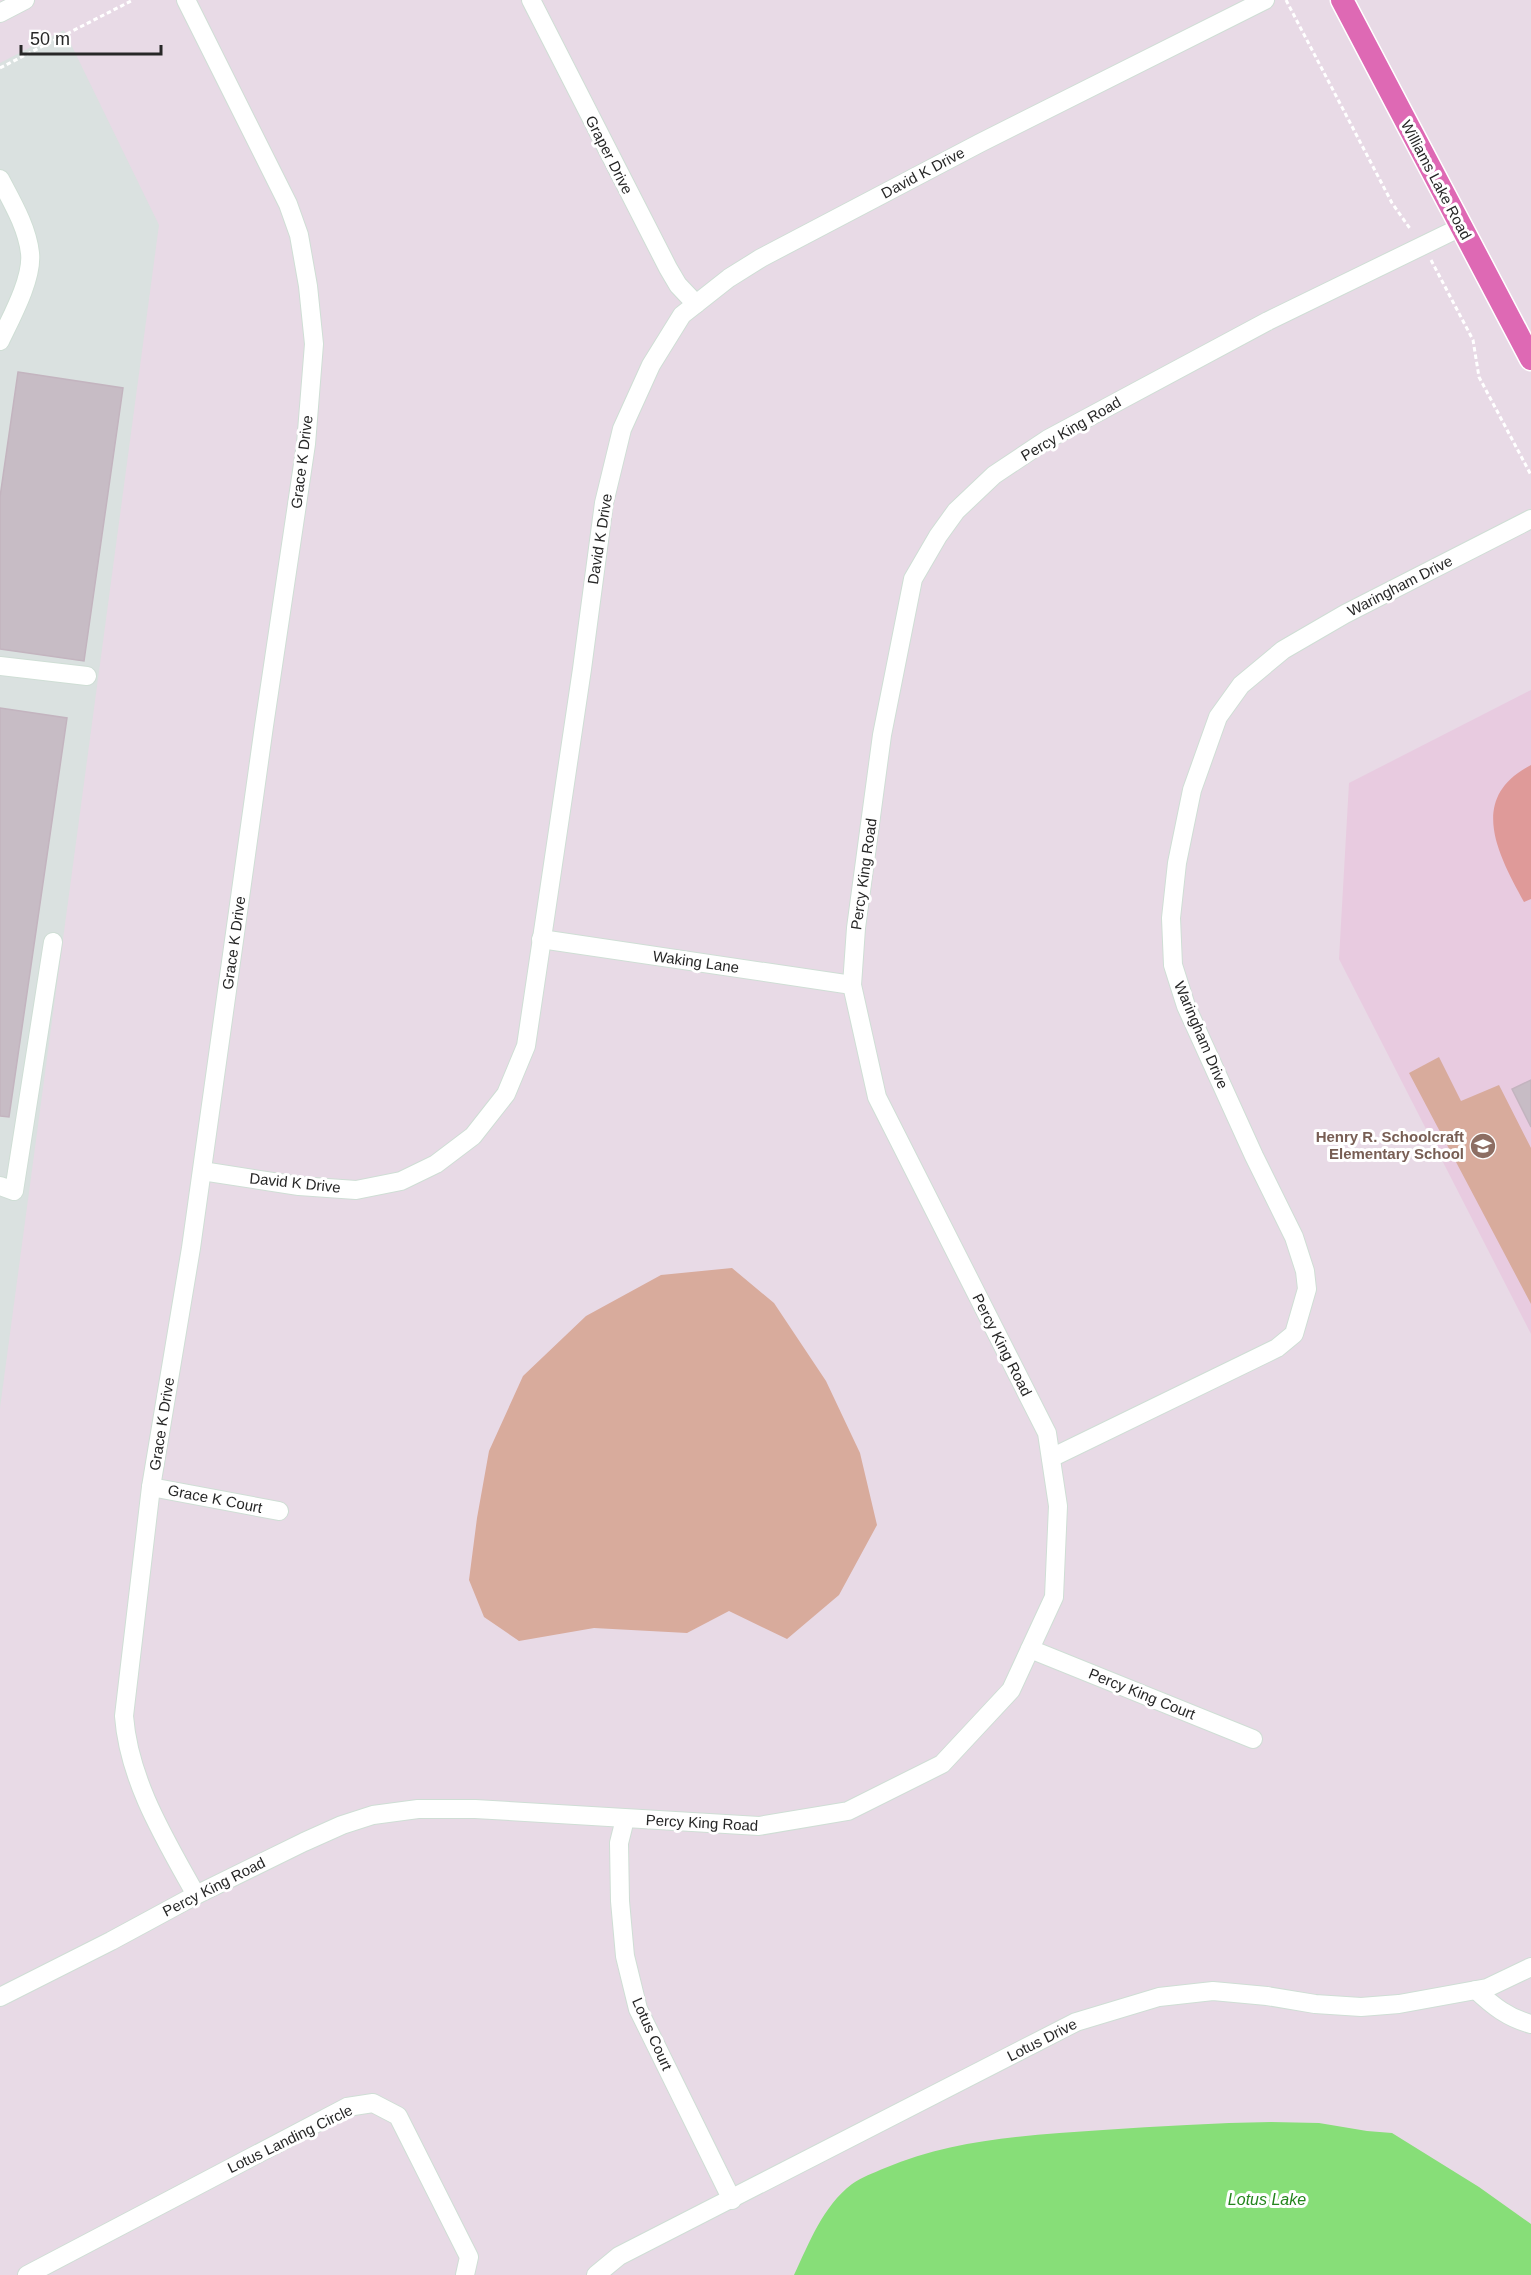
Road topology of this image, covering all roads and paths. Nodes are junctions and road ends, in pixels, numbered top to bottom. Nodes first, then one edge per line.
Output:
1 (25, 0) edge
2 (133, 0) edge
3 (186, 0) edge
4 (531, 0) edge
5 (1265, 0) edge
6 (1342, 0) edge
7 (0, 13) edge
8 (0, 68) edge
9 (0, 179) edge
10 (1461, 227) junction
11 (696, 304) junction
12 (0, 341) edge
13 (1531, 359) edge
14 (1531, 519) edge
15 (0, 666) edge
16 (87, 676) dead end
17 (541, 939) junction
18 (53, 942) dead end
19 (852, 985) junction
20 (202, 1170) junction
21 (0, 1186) edge
22 (1051, 1458) junction
23 (151, 1487) junction
24 (279, 1511) dead end
25 (1030, 1649) junction
26 (1253, 1739) dead end
27 (625, 1819) junction
28 (196, 1895) junction
29 (1531, 1967) edge
30 (1476, 1990) junction
31 (0, 1997) edge
32 (1531, 2024) edge
33 (732, 2200) junction
34 (27, 2275) edge
35 (465, 2275) edge
36 (596, 2275) edge

1 - 7 street
2 - 8 path
3 - 20 street, Grace K Drive
4 - 11 street, Graper Drive
5 - 11 street, David K Drive
6 - 10 main road, Williams Lake Road
9 - 12 street
10 - 13 main road, Williams Lake Road
10 - 19 street, Percy King Road
11 - 17 street, David K Drive
14 - 22 street, Waringham Drive
15 - 16 street
17 - 19 street, Waking Lane
17 - 20 street, David K Drive
18 - 21 street
19 - 22 street, Percy King Road
20 - 23 street, Grace K Drive
22 - 25 street, Percy King Road
23 - 24 street, Grace K Court
23 - 28 street, Grace K Drive
25 - 26 street, Percy King Court
25 - 27 street, Percy King Road
27 - 28 street, Percy King Road
27 - 33 street, Lotus Court
28 - 31 street, Percy King Road
29 - 30 street, Lotus Drive
30 - 32 street
30 - 33 street, Lotus Drive
33 - 36 street, Lotus Drive
34 - 35 street, Lotus Landing Circle

